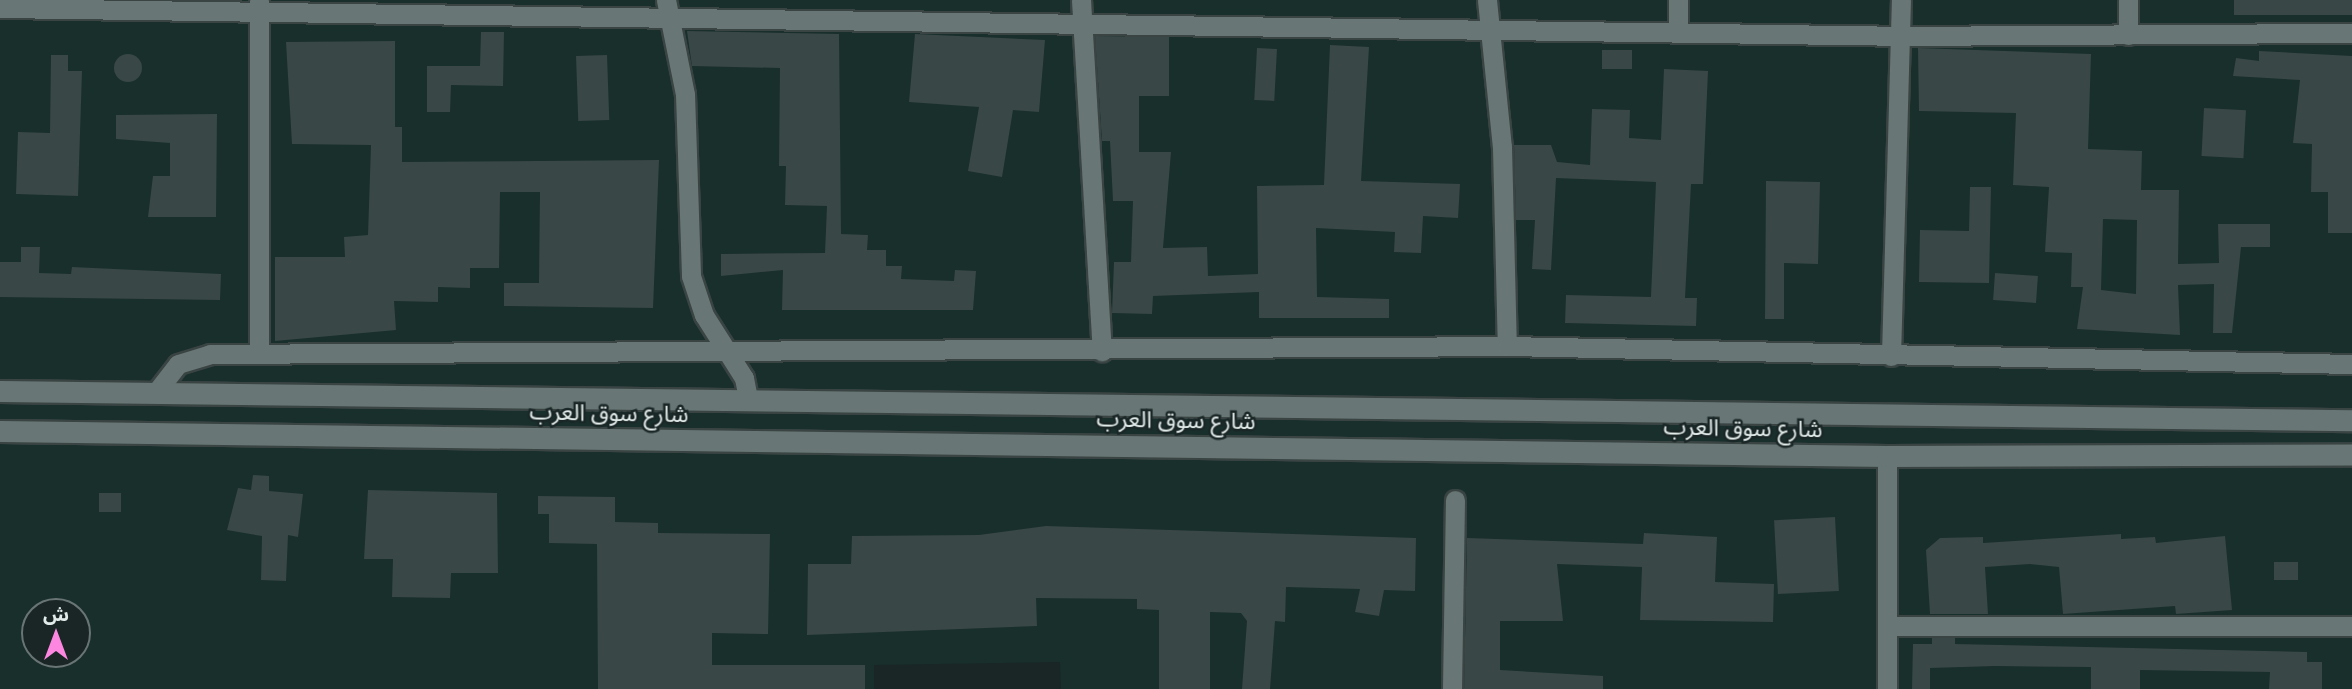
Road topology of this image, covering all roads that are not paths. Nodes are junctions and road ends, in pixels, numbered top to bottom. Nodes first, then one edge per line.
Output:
1 (666, 0) edge
2 (1081, 0) edge
3 (1487, 0) edge
4 (1678, 0) edge
5 (1901, 0) edge
6 (2128, 0) edge
7 (258, 7) edge
8 (0, 8) edge
9 (674, 20) junction
10 (1087, 25) junction
11 (1492, 29) junction
12 (1678, 31) junction
13 (2352, 33) edge
14 (2128, 35) junction
15 (1900, 36) junction
16 (1507, 346) junction
17 (726, 351) junction
18 (1102, 351) junction
19 (258, 354) junction
20 (1891, 356) junction
21 (2352, 364) edge
22 (0, 391) edge
23 (157, 391) junction
24 (748, 399) junction
25 (2352, 420) edge
26 (0, 431) edge
27 (2352, 454) edge
28 (1887, 456) junction
29 (1455, 500) dead end
30 (1887, 626) junction
31 (2352, 626) edge
32 (1452, 689) edge
33 (1886, 689) edge

1 - 9 street
2 - 10 street
3 - 11 street
4 - 12 street
5 - 15 street
6 - 14 street
7 - 8 street
7 - 9 street
7 - 19 street
9 - 10 street
9 - 17 street
10 - 11 street
10 - 18 street
11 - 12 street
11 - 16 street
12 - 15 street
13 - 14 street
14 - 15 street
15 - 20 street
16 - 18 street
16 - 20 street
17 - 18 street
17 - 19 street
17 - 24 street
19 - 23 street
20 - 21 street
22 - 23 main road
23 - 24 main road
24 - 25 main road
26 - 28 main road, شارع سوق العرب
27 - 28 main road, شارع سوق العرب
28 - 30 street
29 - 32 street
30 - 31 street
30 - 33 street

